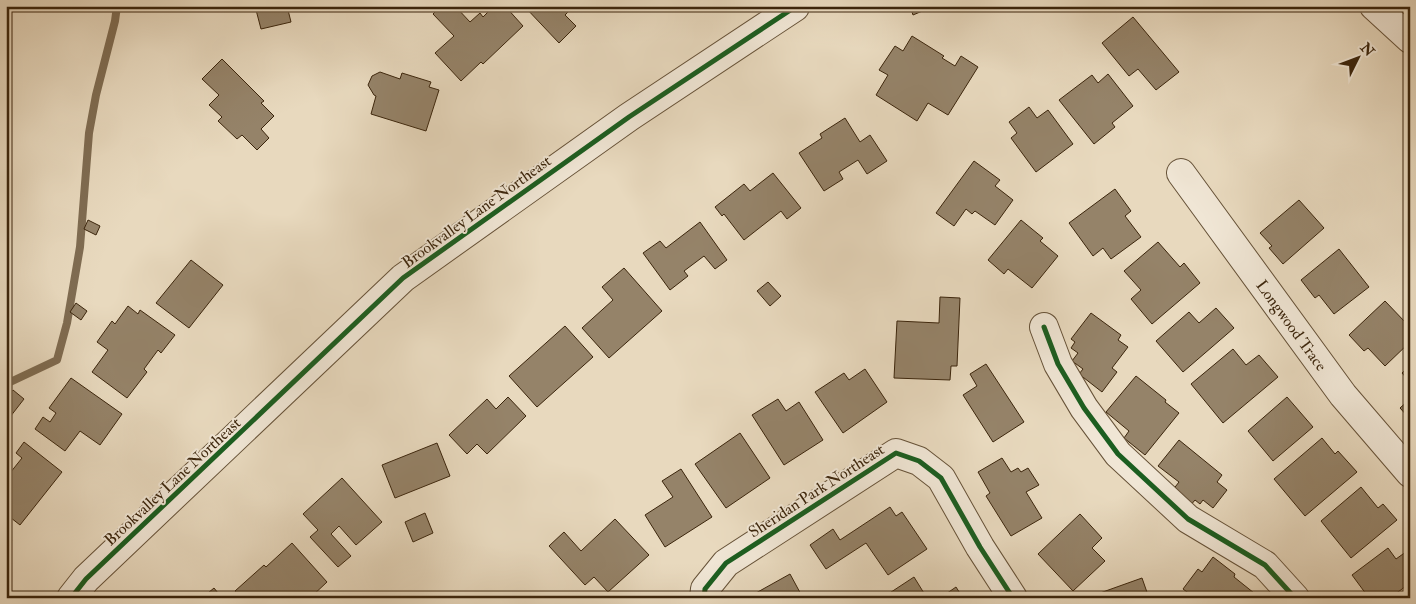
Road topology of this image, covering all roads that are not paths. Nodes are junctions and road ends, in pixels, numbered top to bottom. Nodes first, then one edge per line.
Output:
1 (1374, 6) edge
2 (795, 7) edge
3 (1410, 39) edge
4 (1181, 173) dead end
5 (1044, 327) dead end
6 (1410, 473) edge
7 (71, 598) edge
8 (704, 598) edge
9 (1013, 598) edge
10 (1296, 598) edge

1 - 3 street
2 - 7 street, Brookvalley Lane Northeast
4 - 6 street, Longwood Trace
5 - 10 street
8 - 9 street, Sheridan Park Northeast

